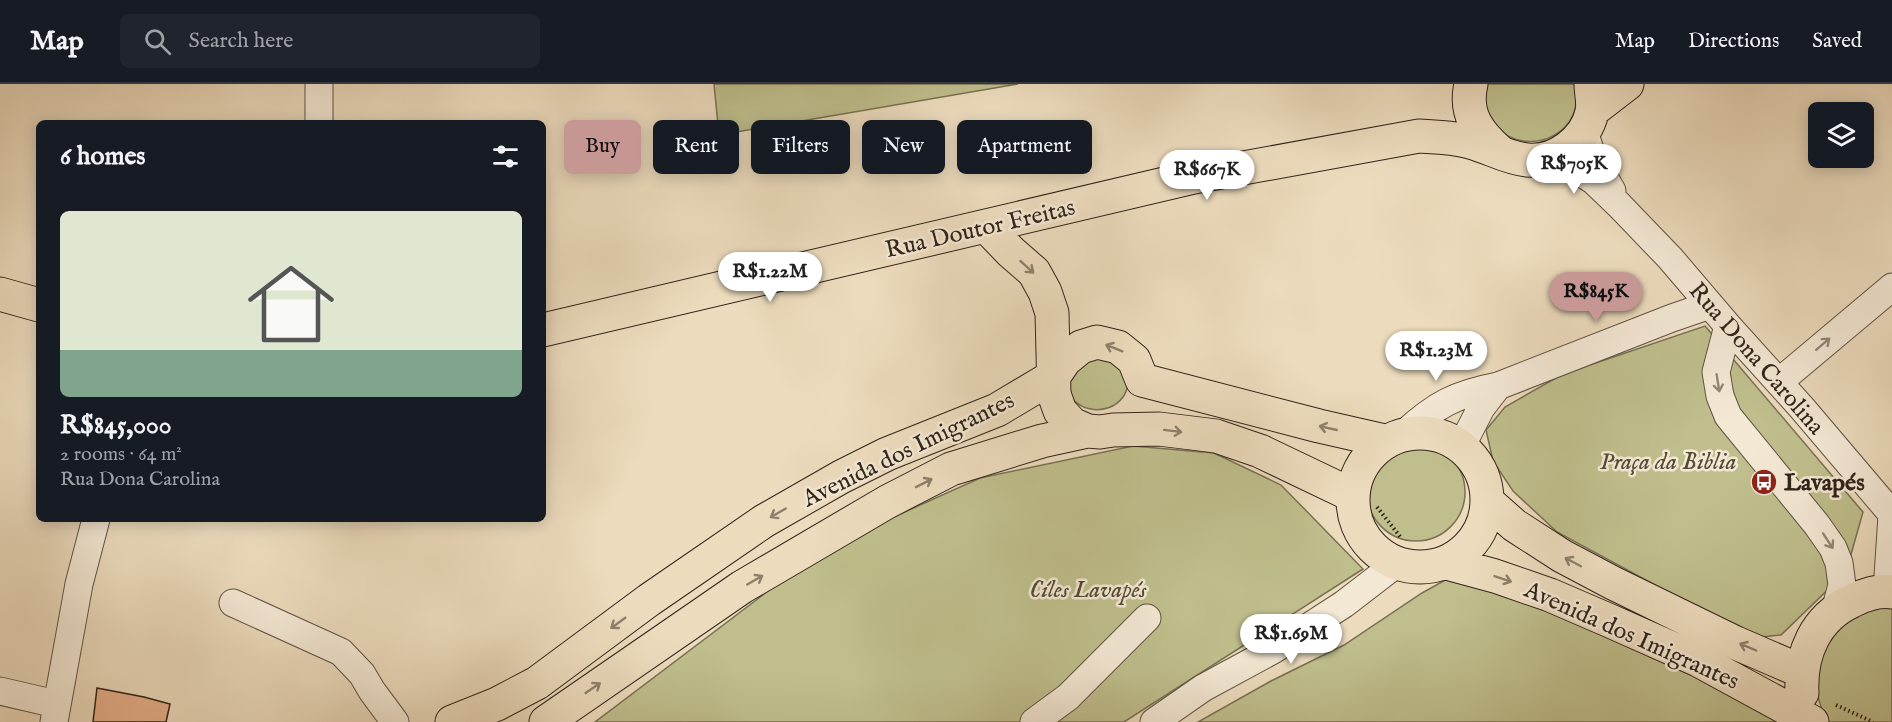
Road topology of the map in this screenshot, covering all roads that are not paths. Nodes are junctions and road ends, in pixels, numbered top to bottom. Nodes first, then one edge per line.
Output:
1 (319, 84) edge
2 (1627, 84) edge
3 (1470, 85) edge
4 (1589, 109) edge
5 (319, 120) edge
6 (1419, 136) junction
7 (1501, 153) junction
8 (1540, 160) junction
9 (1619, 205) junction
10 (986, 226) junction
11 (1892, 287) edge
12 (0, 294) edge
13 (36, 304) edge
14 (1710, 305) junction
15 (1728, 326) junction
16 (546, 329) edge
17 (1054, 376) junction
18 (1142, 380) junction
19 (1779, 382) junction
20 (1498, 386) junction
21 (1100, 430) junction
22 (1395, 438) junction
23 (1461, 447) junction
24 (1353, 490) junction
25 (1487, 501) junction
26 (1892, 515) edge
27 (95, 522) edge
28 (1400, 552) junction
29 (1447, 563) junction
30 (1890, 592) edge
31 (233, 603) dead end
32 (1835, 611) junction
33 (1147, 618) dead end
34 (0, 692) edge
35 (1807, 702) edge
36 (55, 713) edge
37 (559, 718) edge
38 (395, 722) edge
39 (452, 722) edge
40 (1034, 722) edge
41 (1154, 722) edge

1 - 5 street
2 - 4 main road
3 - 6 main road, Rua Doutor Freitas
3 - 7 main road
4 - 8 main road
4 - 9 street, Rua Dona Carolina
6 - 7 main road, Rua Doutor Freitas
6 - 10 main road, Rua Doutor Freitas
7 - 8 main road, Rua Doutor Freitas
8 - 9 street, Rua Dona Carolina
9 - 14 street, Rua Dona Carolina
10 - 16 main road, Rua Doutor Freitas
10 -> 17 main road
19 -> 11 street
12 - 13 main road
14 - 15 street, Rua Dona Carolina
14 - 20 street
15 - 19 street, Rua Dona Carolina
15 -> 32 street
18 -> 17 main road, Avenida dos Imigrantes
17 - 21 main road
17 -> 39 main road, Avenida dos Imigrantes
18 - 21 main road
22 -> 18 main road
19 - 26 street, Rua Dona Carolina
20 - 22 street
20 - 23 street
21 -> 24 main road, Avenida dos Imigrantes
37 -> 21 main road, Avenida dos Imigrantes
22 - 23 main road
22 - 24 main road
23 - 25 main road
24 - 28 main road, Avenida dos Imigrantes
25 - 29 main road
35 -> 25 main road, Avenida dos Imigrantes
26 - 30 street, Rua Dona Carolina
27 - 36 street
28 - 29 main road, Avenida dos Imigrantes
28 - 41 street
29 -> 35 main road, Avenida dos Imigrantes
30 - 32 main road
31 - 38 street
32 - 35 main road
33 - 40 street
34 - 36 street

